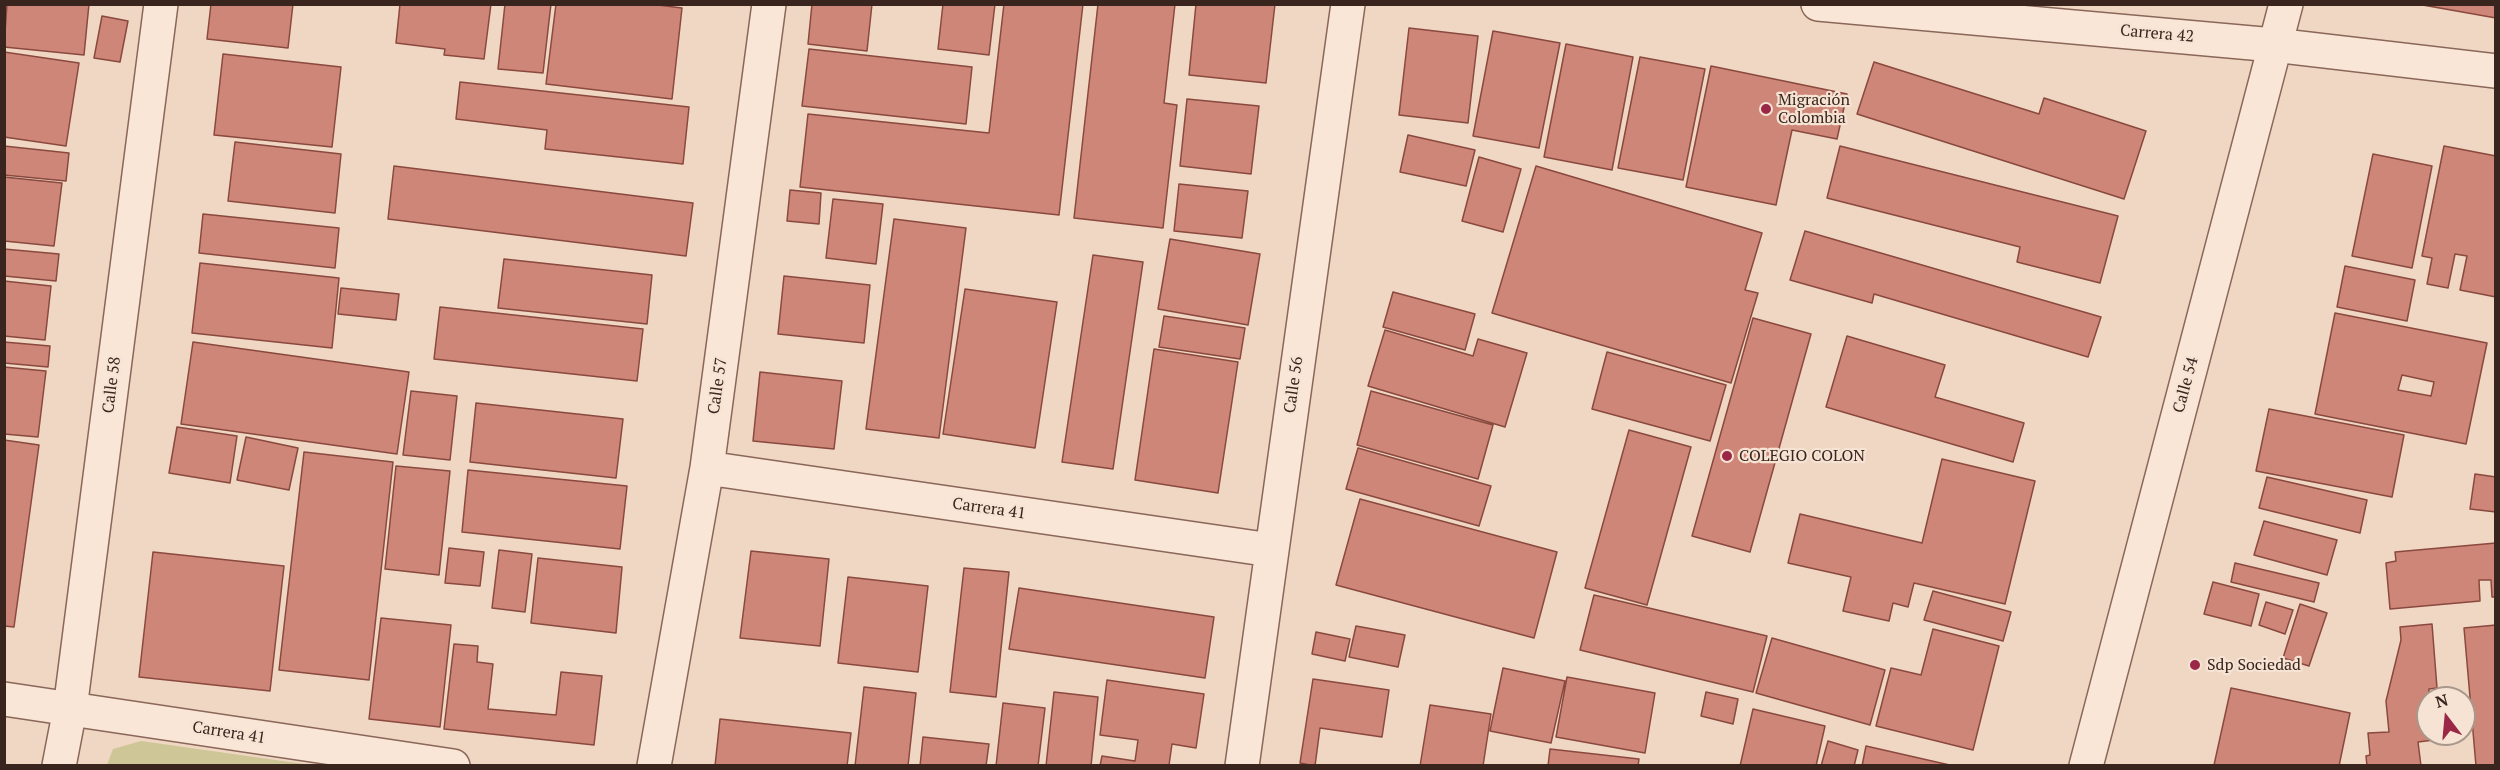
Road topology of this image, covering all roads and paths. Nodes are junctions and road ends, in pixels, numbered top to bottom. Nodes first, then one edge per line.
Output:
1 (161, 4) edge
2 (769, 4) edge
3 (1348, 4) edge
4 (1818, 4) edge
5 (2286, 4) edge
6 (1923, 9) edge
7 (2274, 45) junction
8 (2496, 70) edge
9 (707, 468) junction
10 (1271, 550) junction
11 (4, 699) edge
12 (70, 709) junction
13 (59, 765) edge
14 (453, 765) edge
15 (654, 765) edge
16 (1242, 765) edge
17 (2086, 765) edge

1 - 12 street, Calle 58
2 - 9 street, Calle 57
3 - 10 street, Calle 56
4 - 6 street, Carrera 42
5 - 7 street, Calle 54
6 - 7 street, Carrera 42
7 - 8 street, Carrera 42
7 - 17 street, Calle 54
9 - 10 street, Carrera 41
9 - 15 street, Calle 57
10 - 16 street, Calle 56
11 - 12 street, Carrera 41
12 - 13 street, Calle 58
12 - 14 street, Carrera 41

